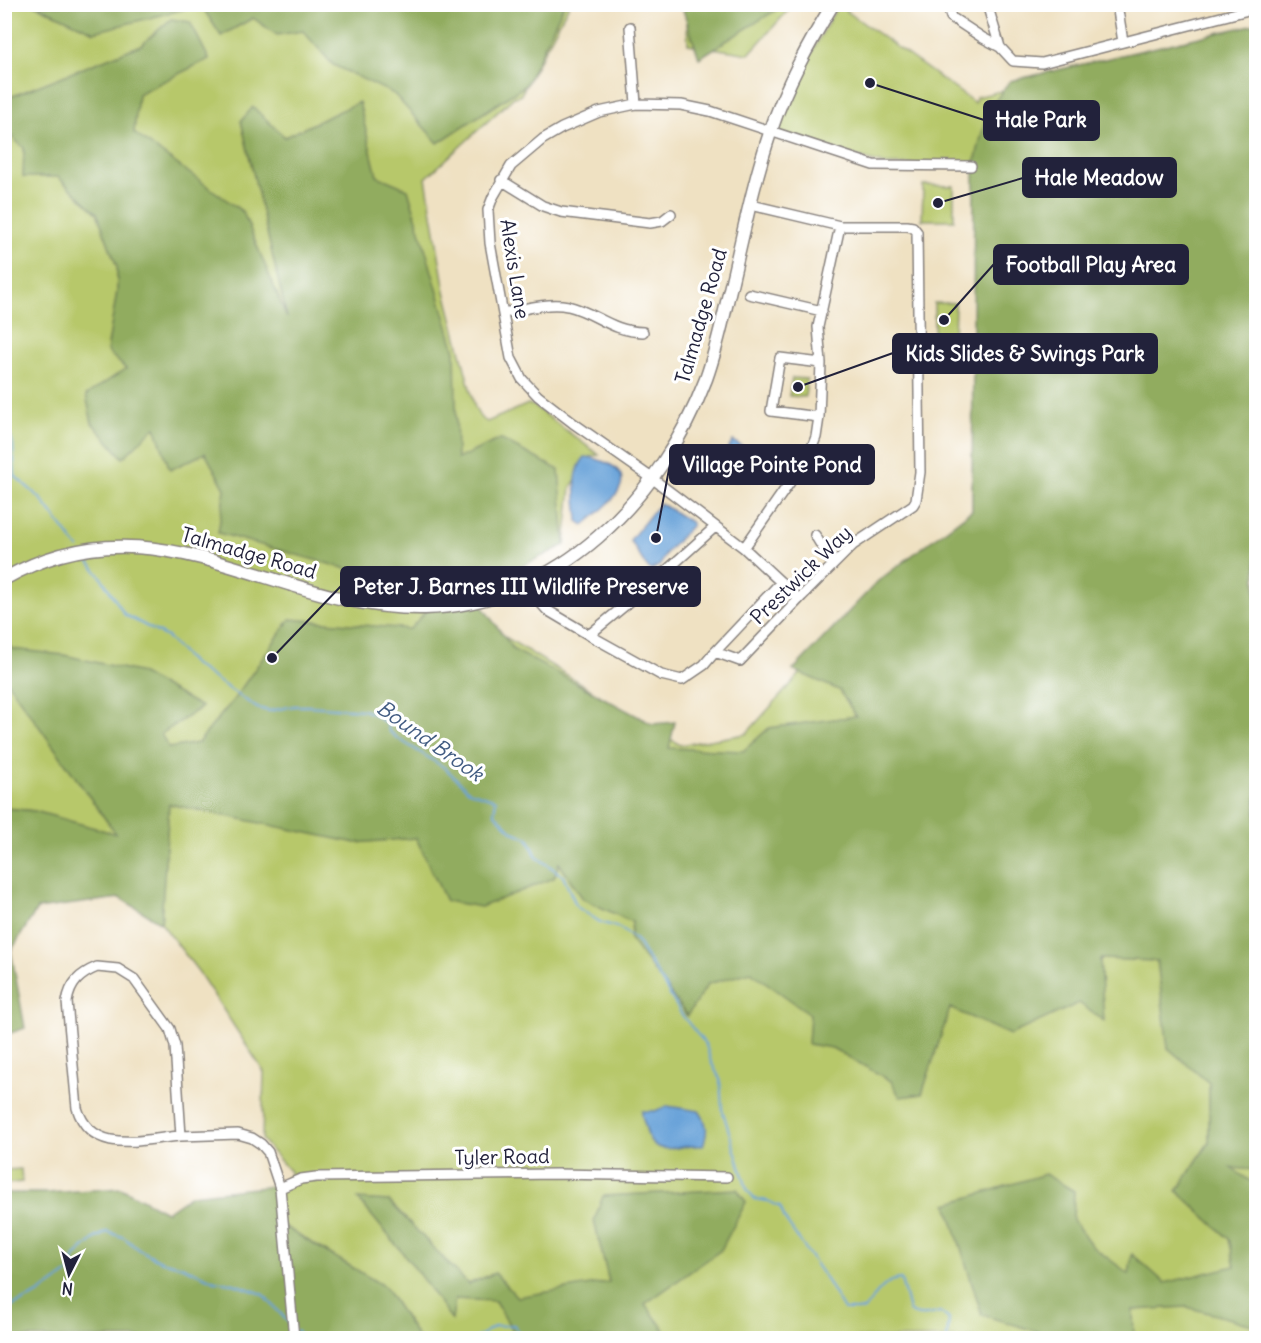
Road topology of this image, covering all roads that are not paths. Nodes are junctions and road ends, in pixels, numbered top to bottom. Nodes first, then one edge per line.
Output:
1 (833, 4) edge
2 (947, 4) edge
3 (987, 4) edge
4 (1117, 4) edge
5 (1257, 8) edge
6 (630, 27) dead end
7 (1123, 42) junction
8 (1000, 47) junction
9 (636, 104) junction
10 (771, 132) junction
11 (971, 166) dead end
12 (501, 180) junction
13 (751, 205) junction
14 (672, 214) dead end
15 (840, 226) junction
16 (748, 294) dead end
17 (822, 311) junction
18 (504, 312) junction
19 (643, 332) dead end
20 (821, 363) junction
21 (819, 417) junction
22 (652, 479) junction
23 (715, 527) junction
24 (815, 535) dead end
25 (744, 548) junction
26 (833, 564) junction
27 (4, 579) edge
28 (782, 582) junction
29 (528, 583) junction
30 (799, 599) junction
31 (589, 635) junction
32 (715, 652) junction
33 (181, 1136) junction
34 (727, 1177) dead end
35 (280, 1188) junction
36 (294, 1338) edge

1 - 10 street, Talmadge Road
2 - 8 street
3 - 8 street
4 - 7 street
5 - 7 street
6 - 9 street
7 - 8 street
9 - 10 street, Alexis Lane
9 - 12 street, Alexis Lane
10 - 11 street, Alexis Lane
10 - 13 street, Talmadge Road
12 - 14 street
12 - 18 street, Alexis Lane
13 - 15 street, Prestwick Way
13 - 22 street, Talmadge Road
15 - 17 street
15 - 26 street, Prestwick Way
16 - 17 street
17 - 20 street
18 - 19 street
18 - 22 street, Alexis Lane
20 - 21 street
20 - 21 street
21 - 25 street
22 - 23 street, Alexis Lane
22 - 29 street, Talmadge Road
23 - 25 street, Alexis Lane
23 - 31 street
24 - 26 street
25 - 28 street, Alexis Lane
26 - 30 street, Prestwick Way
27 - 29 street, Talmadge Road
28 - 30 street, Alexis Lane
28 - 32 street
29 - 31 street
30 - 32 street, Prestwick Way
31 - 32 street
33 - 33 street
33 - 35 street
34 - 35 street, Tyler Road
35 - 36 street

